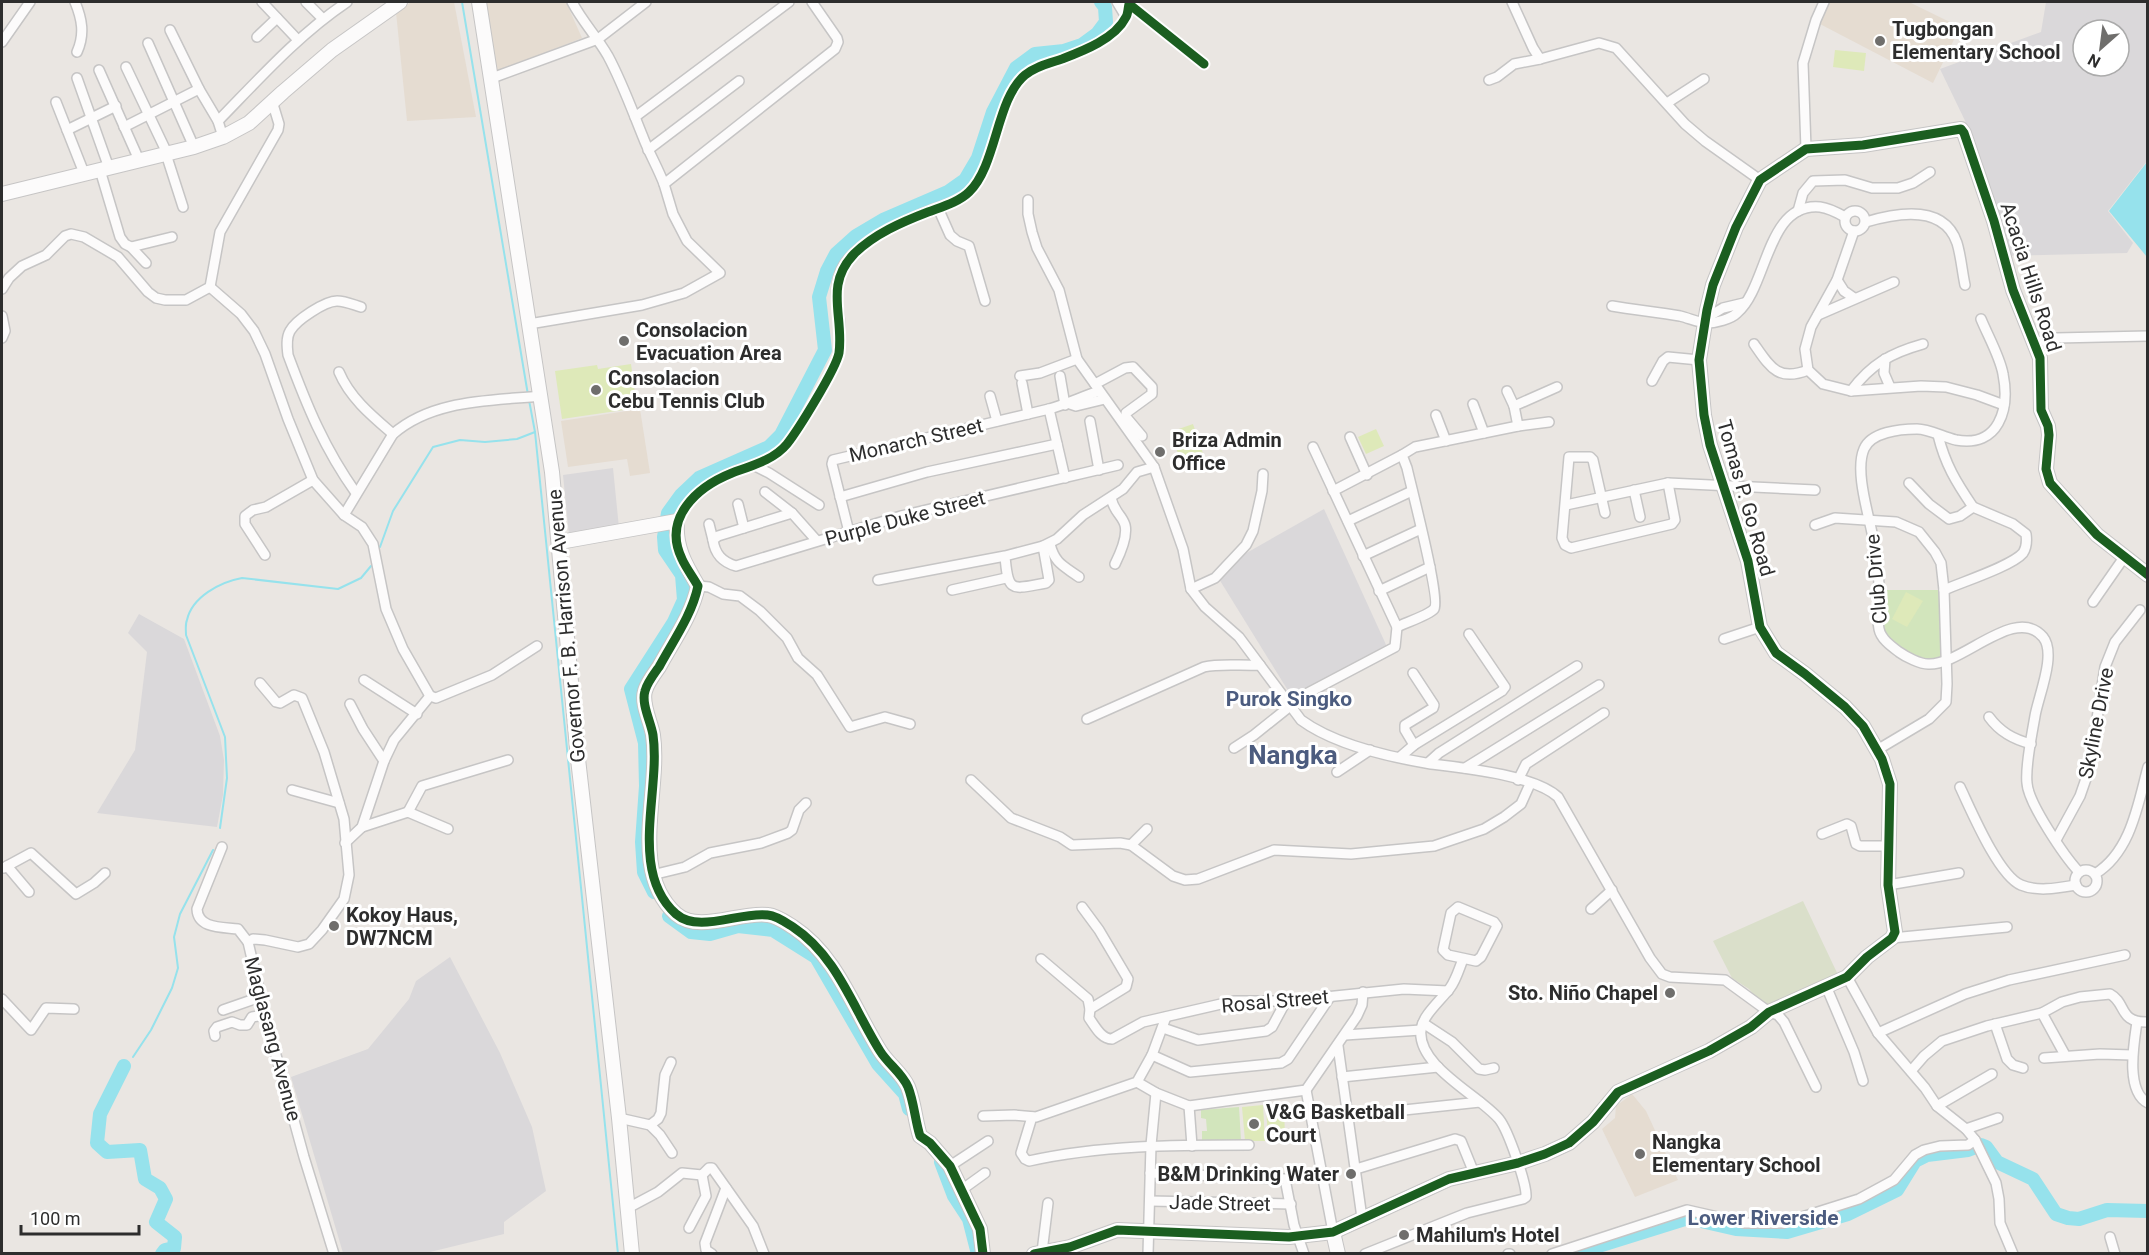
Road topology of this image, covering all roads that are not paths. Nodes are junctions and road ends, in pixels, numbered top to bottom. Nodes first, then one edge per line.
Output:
1 (30, 2) edge
2 (75, 2) edge
3 (262, 2) edge
4 (306, 2) edge
5 (347, 2) edge
6 (400, 2) edge
7 (479, 2) edge
8 (572, 2) edge
9 (646, 2) edge
10 (789, 2) edge
11 (812, 2) edge
12 (1117, 2) edge
13 (1512, 2) edge
14 (1824, 2) edge
15 (1129, 3) edge
16 (1126, 17) junction
17 (277, 18) junction
18 (322, 18) junction
19 (170, 30) dead end
20 (257, 37) dead end
21 (297, 39) junction
22 (598, 39) junction
23 (2, 42) edge
24 (148, 43) dead end
25 (77, 52) dead end
26 (1540, 59) junction
27 (1204, 64) dead end
28 (126, 67) dead end
29 (99, 70) dead end
30 (77, 78) dead end
31 (492, 78) junction
32 (1704, 79) dead end
33 (1489, 80) dead end
34 (739, 81) dead end
35 (199, 89) junction
36 (175, 101) junction
37 (272, 101) junction
38 (56, 102) dead end
39 (1667, 103) junction
40 (116, 106) junction
41 (150, 114) junction
42 (635, 117) junction
43 (92, 118) junction
44 (218, 121) junction
45 (124, 127) junction
46 (1961, 129) joint
47 (67, 130) junction
48 (223, 137) junction
49 (194, 147) junction
50 (1806, 149) junction
51 (648, 150) junction
52 (166, 154) junction
53 (139, 160) junction
54 (104, 169) junction
55 (1929, 172) dead end
56 (84, 173) junction
57 (1760, 180) junction
58 (664, 184) junction
59 (2, 195) edge
60 (1028, 201) dead end
61 (183, 207) dead end
62 (938, 208) junction
63 (1798, 211) junction
64 (1845, 217) junction
65 (1866, 222) junction
66 (1854, 231) junction
67 (172, 237) dead end
68 (131, 247) junction
69 (146, 263) dead end
70 (1837, 279) junction
71 (1894, 282) dead end
72 (1965, 285) dead end
73 (210, 287) junction
74 (2, 289) edge
75 (1854, 298) junction
76 (985, 301) dead end
77 (1612, 306) dead end
78 (361, 307) dead end
79 (1818, 315) junction
80 (2, 316) edge
81 (1710, 317) junction
82 (1981, 320) dead end
83 (529, 324) junction
84 (2148, 336) edge
85 (2, 338) edge
86 (2033, 342) junction
87 (1754, 344) dead end
88 (1923, 344) dead end
89 (1077, 359) junction
90 (1885, 359) junction
91 (1699, 360) junction
92 (1808, 370) junction
93 (339, 372) dead end
94 (1060, 376) dead end
95 (1652, 381) dead end
96 (1557, 387) dead end
97 (1890, 387) junction
98 (1507, 391) dead end
99 (1851, 391) junction
100 (1100, 392) junction
101 (990, 396) dead end
102 (532, 397) junction
103 (1068, 404) junction
104 (1473, 404) dead end
105 (2004, 405) junction
106 (1514, 406) junction
107 (1049, 409) junction
108 (1028, 414) junction
109 (1436, 415) dead end
110 (997, 421) junction
111 (1090, 421) dead end
112 (1549, 422) dead end
113 (1518, 426) junction
114 (1484, 433) junction
115 (393, 434) junction
116 (1938, 435) junction
117 (1142, 436) dead end
118 (1350, 437) dead end
119 (1446, 441) junction
120 (1057, 444) junction
121 (1313, 447) dead end
122 (1402, 455) junction
123 (753, 465) junction
124 (1119, 465) dead end
125 (1154, 467) junction
126 (1100, 470) junction
127 (1263, 474) dead end
128 (1367, 475) junction
129 (1065, 478) junction
130 (313, 480) junction
131 (1668, 483) junction
132 (1909, 483) dead end
133 (1723, 487) junction
134 (1634, 490) junction
135 (1815, 490) dead end
136 (1333, 491) junction
137 (1412, 491) junction
138 (765, 492) dead end
139 (356, 493) junction
140 (840, 497) junction
141 (1111, 498) junction
142 (1601, 498) junction
143 (738, 504) dead end
144 (819, 505) dead end
145 (1566, 505) junction
146 (1973, 507) junction
147 (792, 513) junction
148 (1605, 513) dead end
149 (344, 515) junction
150 (1640, 517) dead end
151 (1869, 520) junction
152 (1348, 521) junction
153 (670, 522) junction
154 (709, 524) dead end
155 (1815, 525) dead end
156 (744, 528) junction
157 (1421, 529) junction
158 (849, 532) junction
159 (715, 538) junction
160 (817, 541) junction
161 (560, 542) junction
162 (1047, 545) junction
163 (265, 555) dead end
164 (1005, 556) junction
165 (1364, 556) junction
166 (2125, 556) junction
167 (1115, 564) dead end
168 (1430, 567) junction
169 (2148, 575) edge
170 (1079, 577) dead end
171 (1006, 578) junction
172 (878, 580) dead end
173 (698, 586) junction
174 (1191, 589) junction
175 (952, 590) dead end
176 (1944, 590) junction
177 (1379, 591) junction
178 (2093, 602) dead end
179 (2140, 610) dead end
180 (1397, 627) junction
181 (1760, 627) junction
182 (1468, 634) dead end
183 (1724, 639) dead end
184 (537, 646) dead end
185 (1946, 662) junction
186 (1260, 665) junction
187 (1577, 666) dead end
188 (1413, 673) dead end
189 (364, 680) dead end
190 (260, 683) dead end
191 (1599, 685) dead end
192 (430, 696) junction
193 (350, 704) dead end
194 (1290, 706) junction
195 (1604, 713) dead end
196 (417, 714) junction
197 (1989, 717) dead end
198 (1087, 719) dead end
199 (910, 724) dead end
200 (2031, 744) junction
201 (1414, 745) junction
202 (1234, 748) dead end
203 (1370, 750) junction
204 (1876, 750) junction
205 (1400, 757) junction
206 (508, 759) dead end
207 (384, 761) junction
208 (1428, 763) junction
209 (2148, 767) edge
210 (1465, 768) junction
211 (1337, 772) dead end
212 (971, 780) dead end
213 (1518, 780) junction
214 (1530, 784) junction
215 (1960, 787) dead end
216 (292, 790) dead end
217 (339, 803) junction
218 (806, 803) dead end
219 (408, 812) junction
220 (362, 826) junction
221 (448, 829) dead end
222 (1147, 829) dead end
223 (1822, 834) dead end
224 (2056, 840) junction
225 (345, 843) junction
226 (1131, 845) junction
227 (1888, 846) junction
228 (222, 847) dead end
229 (4, 867) edge
230 (2079, 872) junction
231 (105, 873) dead end
232 (1959, 873) dead end
233 (2095, 874) junction
234 (652, 875) junction
235 (1888, 885) junction
236 (2076, 885) junction
237 (1612, 890) junction
238 (29, 892) dead end
239 (1082, 908) dead end
240 (1591, 909) dead end
241 (2007, 927) dead end
242 (1892, 938) junction
243 (248, 942) junction
244 (2125, 955) dead end
245 (1041, 959) dead end
246 (1463, 959) junction
247 (1847, 977) junction
248 (1826, 986) junction
249 (1448, 991) junction
250 (1363, 992) junction
251 (260, 997) junction
252 (1330, 997) junction
253 (2, 999) edge
254 (1286, 1001) junction
255 (1090, 1009) junction
256 (74, 1010) dead end
257 (223, 1010) dead end
258 (1769, 1012) junction
259 (2042, 1013) junction
260 (265, 1015) junction
261 (1166, 1017) junction
262 (2137, 1022) junction
263 (2148, 1022) edge
264 (1995, 1024) junction
265 (1422, 1027) junction
266 (1163, 1028) junction
267 (1878, 1033) junction
268 (1345, 1035) junction
269 (215, 1036) dead end
270 (1338, 1046) junction
271 (1152, 1055) junction
272 (2064, 1055) junction
273 (2132, 1055) junction
274 (2044, 1058) dead end
275 (671, 1062) dead end
276 (1438, 1067) junction
277 (1494, 1068) dead end
278 (2023, 1068) dead end
279 (1911, 1071) junction
280 (1992, 1074) dead end
281 (1342, 1077) junction
282 (1863, 1081) dead end
283 (1137, 1082) junction
284 (1816, 1087) dead end
285 (1306, 1090) junction
286 (1156, 1093) junction
287 (1480, 1102) junction
288 (2148, 1103) edge
289 (1189, 1106) junction
290 (1937, 1106) junction
291 (983, 1116) dead end
292 (1347, 1116) junction
293 (1032, 1117) junction
294 (619, 1118) junction
295 (1998, 1118) dead end
296 (650, 1125) junction
297 (1966, 1129) junction
298 (988, 1141) dead end
299 (1976, 1141) junction
300 (1151, 1145) junction
301 (1249, 1145) dead end
302 (1192, 1146) junction
303 (672, 1153) dead end
304 (1518, 1163) junction
305 (950, 1166) junction
306 (1356, 1169) junction
307 (985, 1173) dead end
308 (1150, 1173) junction
309 (1474, 1173) junction
310 (702, 1175) junction
311 (726, 1188) junction
312 (960, 1191) junction
313 (1150, 1201) junction
314 (1048, 1203) dead end
315 (1291, 1204) junction
316 (628, 1208) junction
317 (1362, 1218) junction
318 (689, 1228) dead end
319 (1149, 1230) junction
320 (1333, 1232) junction
321 (1299, 1237) junction
322 (2110, 1237) dead end
323 (1038, 1253) edge
324 (334, 1254) edge
325 (632, 1254) edge
326 (711, 1254) edge
327 (764, 1254) edge
328 (983, 1254) edge
329 (1148, 1254) edge
330 (1304, 1254) edge
331 (1338, 1254) edge
332 (1365, 1254) edge
333 (1552, 1254) edge
334 (2013, 1254) edge
335 (2115, 1254) edge

1 - 23 street
2 - 25 street
3 - 17 street
4 - 18 street
5 - 18 street
6 - 37 street
7 - 31 street, Governor F. B. Harrison Avenue
8 - 22 street
9 - 22 street
10 - 42 street
11 - 58 street
12 - 16 street
13 - 26 street
14 - 50 street
15 - 16 street
15 - 27 street
16 - 62 street
17 - 20 street
17 - 21 street
18 - 21 street
19 - 35 street
21 - 44 street
22 - 31 street
22 - 42 street
24 - 36 street
26 - 33 street
26 - 39 street
28 - 41 street
29 - 40 street
30 - 43 street
31 - 83 street, Governor F. B. Harrison Avenue
32 - 39 street
34 - 51 street
35 - 36 street
35 - 44 street
36 - 41 street
36 - 49 street
37 - 48 street
37 - 73 street
38 - 47 street
39 - 57 street
40 - 43 street
40 - 45 street
41 - 45 street
41 - 52 street
42 - 51 street
43 - 47 street
43 - 54 street
44 - 48 street
45 - 53 street
46 - 50 street, Tomas P. Go Road
46 - 86 street, Acacia Hills Road
47 - 56 street
48 - 49 street
49 - 52 street
50 - 57 street, Tomas P. Go Road
51 - 58 street
52 - 53 street
52 - 61 street
53 - 54 street
54 - 56 street
54 - 68 street
55 - 63 street
56 - 59 street
57 - 81 street, Tomas P. Go Road
58 - 83 street
60 - 89 street
62 - 76 street
62 - 123 street
63 - 64 street
63 - 81 street
64 - 65 street
64 - 66 street
65 - 66 street
65 - 72 street
66 - 70 street
67 - 68 street
68 - 69 street
70 - 75 street
70 - 79 street
71 - 75 street
73 - 74 street
73 - 130 street
75 - 79 street
77 - 81 street
78 - 139 street
79 - 92 street
80 - 85 street
81 - 91 street, Tomas P. Go Road
82 - 105 street
83 - 102 street, Governor F. B. Harrison Avenue
84 - 86 street
86 - 166 street, Acacia Hills Road
87 - 92 street
88 - 90 street
89 - 100 street
89 - 108 street
90 - 97 street
90 - 99 street
91 - 95 street
91 - 133 street, Tomas P. Go Road
92 - 99 street
93 - 115 street
94 - 103 street
96 - 106 street
97 - 99 street
97 - 105 street
98 - 106 street
100 - 103 street, Monarch Street
100 - 117 street, Monarch Street
100 - 125 street
101 - 110 street
102 - 115 street
102 - 161 street, Governor F. B. Harrison Avenue
103 - 107 street, Monarch Street
104 - 114 street
105 - 116 street, Club Drive
106 - 113 street
107 - 108 street, Monarch Street
107 - 120 street
108 - 110 street, Monarch Street
109 - 119 street
110 - 140 street, Monarch Street
111 - 126 street
112 - 113 street
113 - 114 street
114 - 119 street
115 - 139 street
116 - 146 street
116 - 151 street, Club Drive
118 - 128 street
119 - 122 street
120 - 129 street
120 - 140 street
121 - 136 street
122 - 128 street
122 - 137 street
123 - 144 street
123 - 153 street
124 - 126 street, Purple Duke Street
125 - 141 street
125 - 174 street
126 - 129 street, Purple Duke Street
127 - 174 street
128 - 136 street
129 - 158 street, Purple Duke Street
130 - 149 street
130 - 163 street
131 - 133 street
131 - 134 street
131 - 145 street
132 - 146 street
133 - 135 street
133 - 181 street, Tomas P. Go Road
134 - 142 street
134 - 150 street
136 - 152 street
137 - 152 street
137 - 157 street
138 - 147 street
139 - 149 street
140 - 158 street, Monarch Street
141 - 162 street
141 - 167 street
142 - 145 street
142 - 145 street
142 - 148 street
143 - 156 street
146 - 176 street
147 - 156 street
147 - 160 street
149 - 192 street
151 - 155 street
151 - 176 street
151 - 185 street, Club Drive
152 - 165 street
153 - 161 street
153 - 173 street
154 - 159 street
156 - 159 street
157 - 165 street
157 - 168 street
158 - 160 street, Purple Duke Street
159 - 160 street, Purple Duke Street
161 - 294 street, Governor F. B. Harrison Avenue
162 - 164 street
162 - 170 street
162 - 171 street
164 - 171 street
164 - 172 street
165 - 177 street
166 - 169 street, Acacia Hills Road
166 - 178 street
168 - 177 street
168 - 180 street
171 - 175 street
173 - 199 street
173 - 234 street
174 - 186 street
176 - 185 street
177 - 180 street
179 - 224 street, Skyline Drive
180 - 194 street
181 - 183 street
181 - 204 street, Tomas P. Go Road
182 - 201 street
184 - 192 street
185 - 200 street
185 - 204 street
186 - 194 street
186 - 198 street
187 - 208 street
188 - 201 street
189 - 196 street
190 - 217 street
191 - 210 street
192 - 196 street
193 - 207 street
194 - 202 street
194 - 203 street
195 - 213 street
196 - 207 street
197 - 200 street
200 - 224 street
201 - 205 street
203 - 205 street
203 - 211 street
204 - 227 street, Tomas P. Go Road
205 - 208 street
206 - 219 street
207 - 220 street
208 - 210 street
209 - 233 street
210 - 213 street
212 - 226 street
213 - 214 street
214 - 226 street
214 - 237 street
215 - 236 street
216 - 217 street
217 - 225 street
218 - 234 street
219 - 220 street
219 - 221 street
220 - 225 street
222 - 226 street
223 - 227 street
224 - 230 street
225 - 243 street, Maglasang Avenue
227 - 235 street, Tomas P. Go Road
228 - 243 street
229 - 231 street
229 - 238 street
230 - 233 street
230 - 236 street
232 - 235 street
233 - 236 street
234 - 305 street
235 - 242 street, Tomas P. Go Road
237 - 240 street
237 - 258 street
239 - 255 street
241 - 242 street
242 - 247 street
243 - 251 street, Maglasang Avenue
244 - 267 street
245 - 255 street
246 - 246 street
246 - 249 street
247 - 248 street
247 - 267 street
248 - 258 street
248 - 282 street
249 - 250 street, Rosal Street
249 - 265 street
250 - 252 street, Rosal Street
250 - 268 street
251 - 257 street
251 - 260 street, Maglasang Avenue
252 - 254 street, Rosal Street
252 - 271 street
253 - 256 street
254 - 261 street, Rosal Street
254 - 266 street
255 - 261 street, Rosal Street
258 - 284 street
258 - 304 street
259 - 262 street
259 - 264 street
259 - 272 street
260 - 269 street
260 - 324 street, Maglasang Avenue
261 - 266 street
262 - 263 street
262 - 273 street
264 - 278 street
264 - 279 street
265 - 268 street
265 - 276 street
265 - 277 street
266 - 271 street
267 - 279 street
268 - 270 street
270 - 281 street
270 - 285 street
271 - 283 street
272 - 273 street
272 - 274 street
273 - 288 street
275 - 296 street
276 - 281 street
276 - 287 street
279 - 290 street
280 - 290 street
281 - 292 street
283 - 286 street
283 - 293 street
285 - 289 street
285 - 320 street
286 - 289 street
286 - 300 street
287 - 292 street
287 - 304 street
289 - 302 street
290 - 297 street
291 - 293 street
292 - 306 street
293 - 300 street
294 - 296 street
294 - 316 street, Governor F. B. Harrison Avenue
295 - 297 street
296 - 303 street
297 - 299 street
298 - 305 street
299 - 333 street
299 - 334 street
300 - 302 street
300 - 308 street
301 - 302 street
304 - 309 street
304 - 332 street
305 - 312 street
306 - 309 street
306 - 317 street
307 - 312 street
308 - 313 street
308 - 315 street
309 - 317 street
310 - 311 street
310 - 316 street
310 - 318 street
311 - 326 street
311 - 327 street
312 - 328 street
313 - 315 street, Jade Street
313 - 319 street
314 - 323 street
315 - 321 street
316 - 325 street, Governor F. B. Harrison Avenue
317 - 320 street
319 - 321 street
319 - 323 street
319 - 329 street
320 - 321 street
320 - 331 street
321 - 330 street
322 - 335 street

